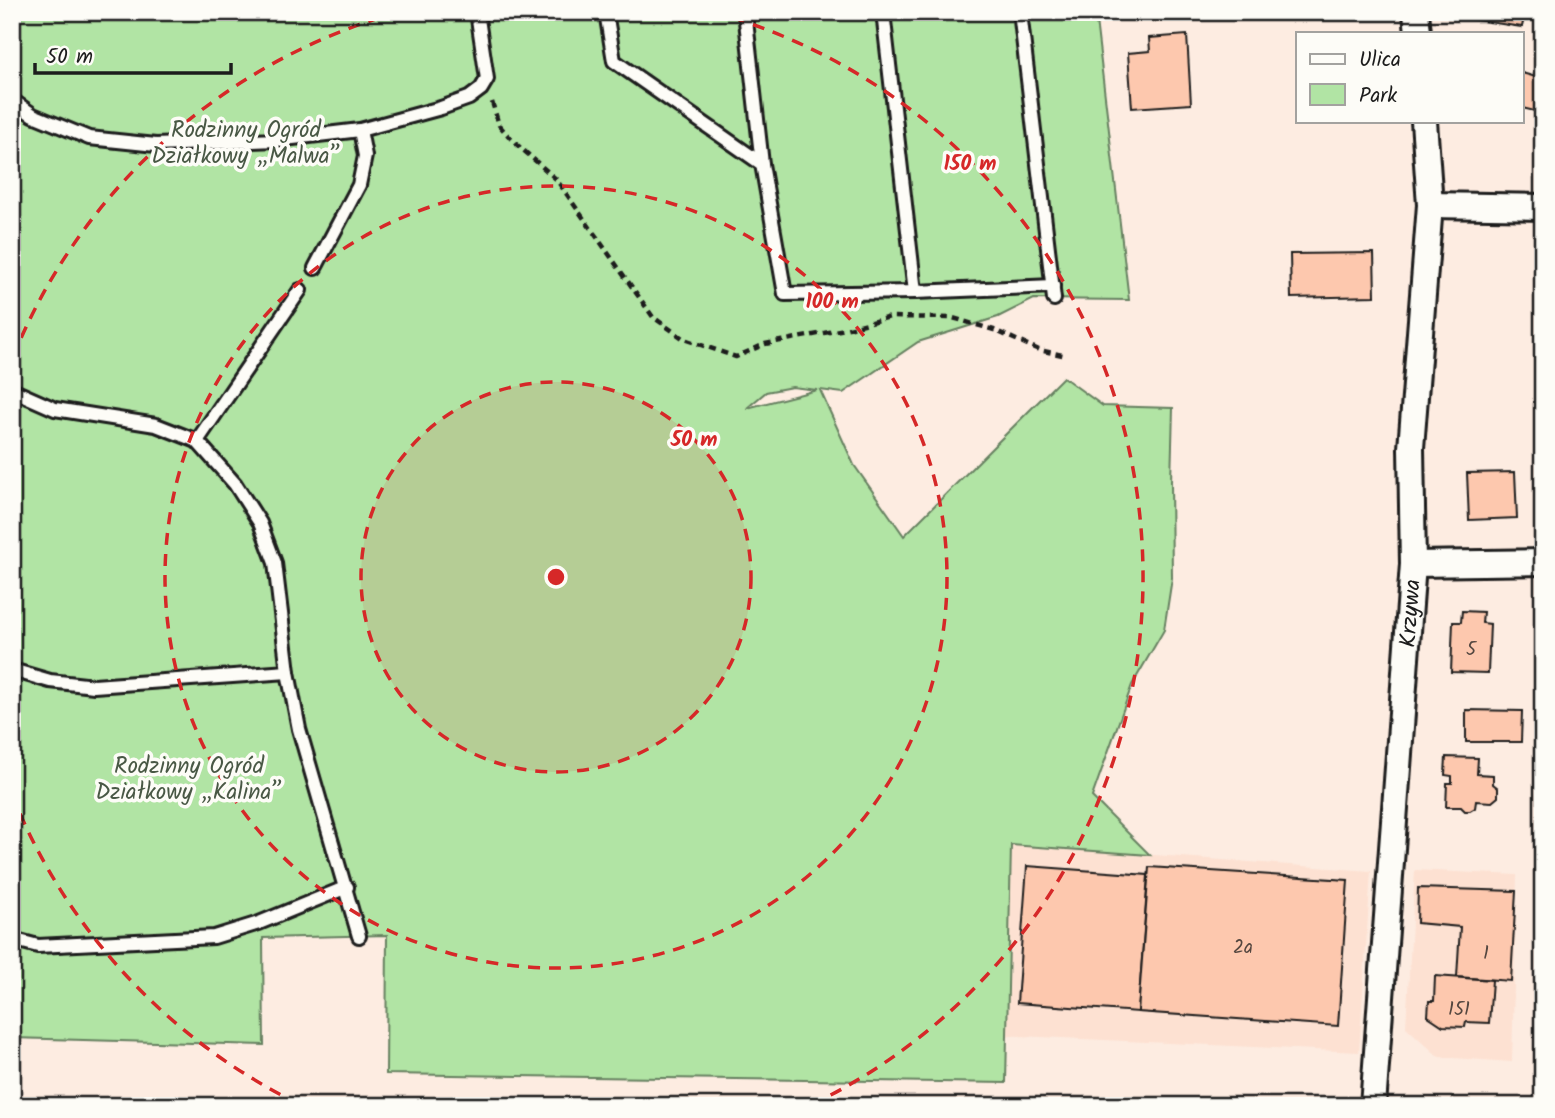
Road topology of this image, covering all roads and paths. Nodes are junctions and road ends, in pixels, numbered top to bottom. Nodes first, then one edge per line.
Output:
1 (477, 12) edge
2 (606, 12) edge
3 (745, 12) edge
4 (883, 12) edge
5 (1020, 12) edge
6 (1416, 12) edge
7 (1418, 32) edge
8 (12, 100) edge
9 (496, 115) dead end
10 (1424, 122) edge
11 (360, 130) junction
12 (762, 164) junction
13 (1430, 205) junction
14 (1543, 207) edge
15 (315, 268) dead end
16 (300, 290) dead end
17 (915, 292) junction
18 (1068, 356) dead end
19 (12, 390) edge
20 (197, 441) junction
21 (1543, 562) edge
22 (1413, 564) junction
23 (12, 670) edge
24 (288, 673) junction
25 (347, 887) junction
26 (359, 936) dead end
27 (12, 939) edge
28 (1373, 1106) edge

1 - 11 lane
2 - 12 lane
3 - 12 lane
4 - 17 lane
5 - 17 lane
6 - 7 street
8 - 11 lane
9 - 18 path
10 - 13 street, Krzywa
11 - 15 lane
12 - 17 lane
13 - 14 street
13 - 22 street, Krzywa
16 - 20 lane
19 - 20 lane
20 - 24 lane
21 - 22 street
22 - 28 street, Krzywa
23 - 24 lane
24 - 25 lane
25 - 26 lane
25 - 27 lane

